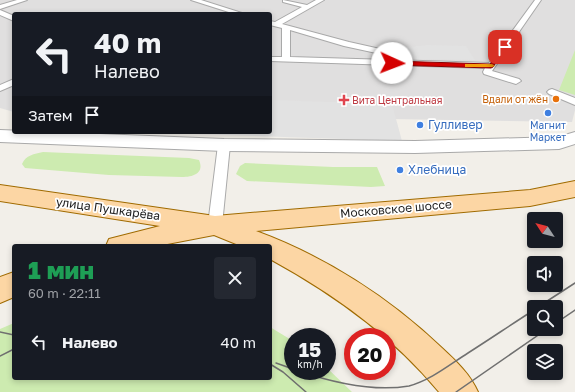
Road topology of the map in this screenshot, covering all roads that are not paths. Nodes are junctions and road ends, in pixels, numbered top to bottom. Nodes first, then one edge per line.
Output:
1 (24, 0) edge
2 (194, 0) edge
3 (322, 0) edge
4 (538, 0) edge
5 (285, 1) dead end
6 (0, 7) edge
7 (308, 7) junction
8 (0, 12) edge
9 (235, 12) edge
10 (12, 18) edge
11 (273, 23) edge
12 (286, 27) junction
13 (272, 59) edge
14 (286, 59) junction
15 (434, 64) junction
16 (491, 66) junction
17 (516, 81) dead end
18 (12, 83) edge
19 (0, 88) edge
20 (552, 92) dead end
21 (575, 102) edge
22 (0, 136) edge
23 (575, 138) edge
24 (224, 145) junction
25 (575, 189) edge
26 (0, 193) edge
27 (215, 225) junction
28 (126, 244) edge
29 (264, 244) edge
30 (272, 248) edge
31 (12, 285) edge
32 (0, 290) edge
33 (460, 391) edge

1 - 6 lane
2 - 9 lane
3 - 7 lane
4 - 16 lane
5 - 7 lane
7 - 11 lane
8 - 10 lane
11 - 12 lane
12 - 14 lane
12 - 15 lane
13 - 14 lane
14 - 15 lane
15 - 16 lane
16 - 17 lane
18 - 19 lane
20 - 21 lane
22 - 24 street
23 - 24 street
24 - 27 lane
25 - 27 main road, Московское шоссе
26 - 27 main road, улица Пушкарёва
27 - 28 main road
27 - 29 main road
30 - 33 main road
31 - 32 main road

